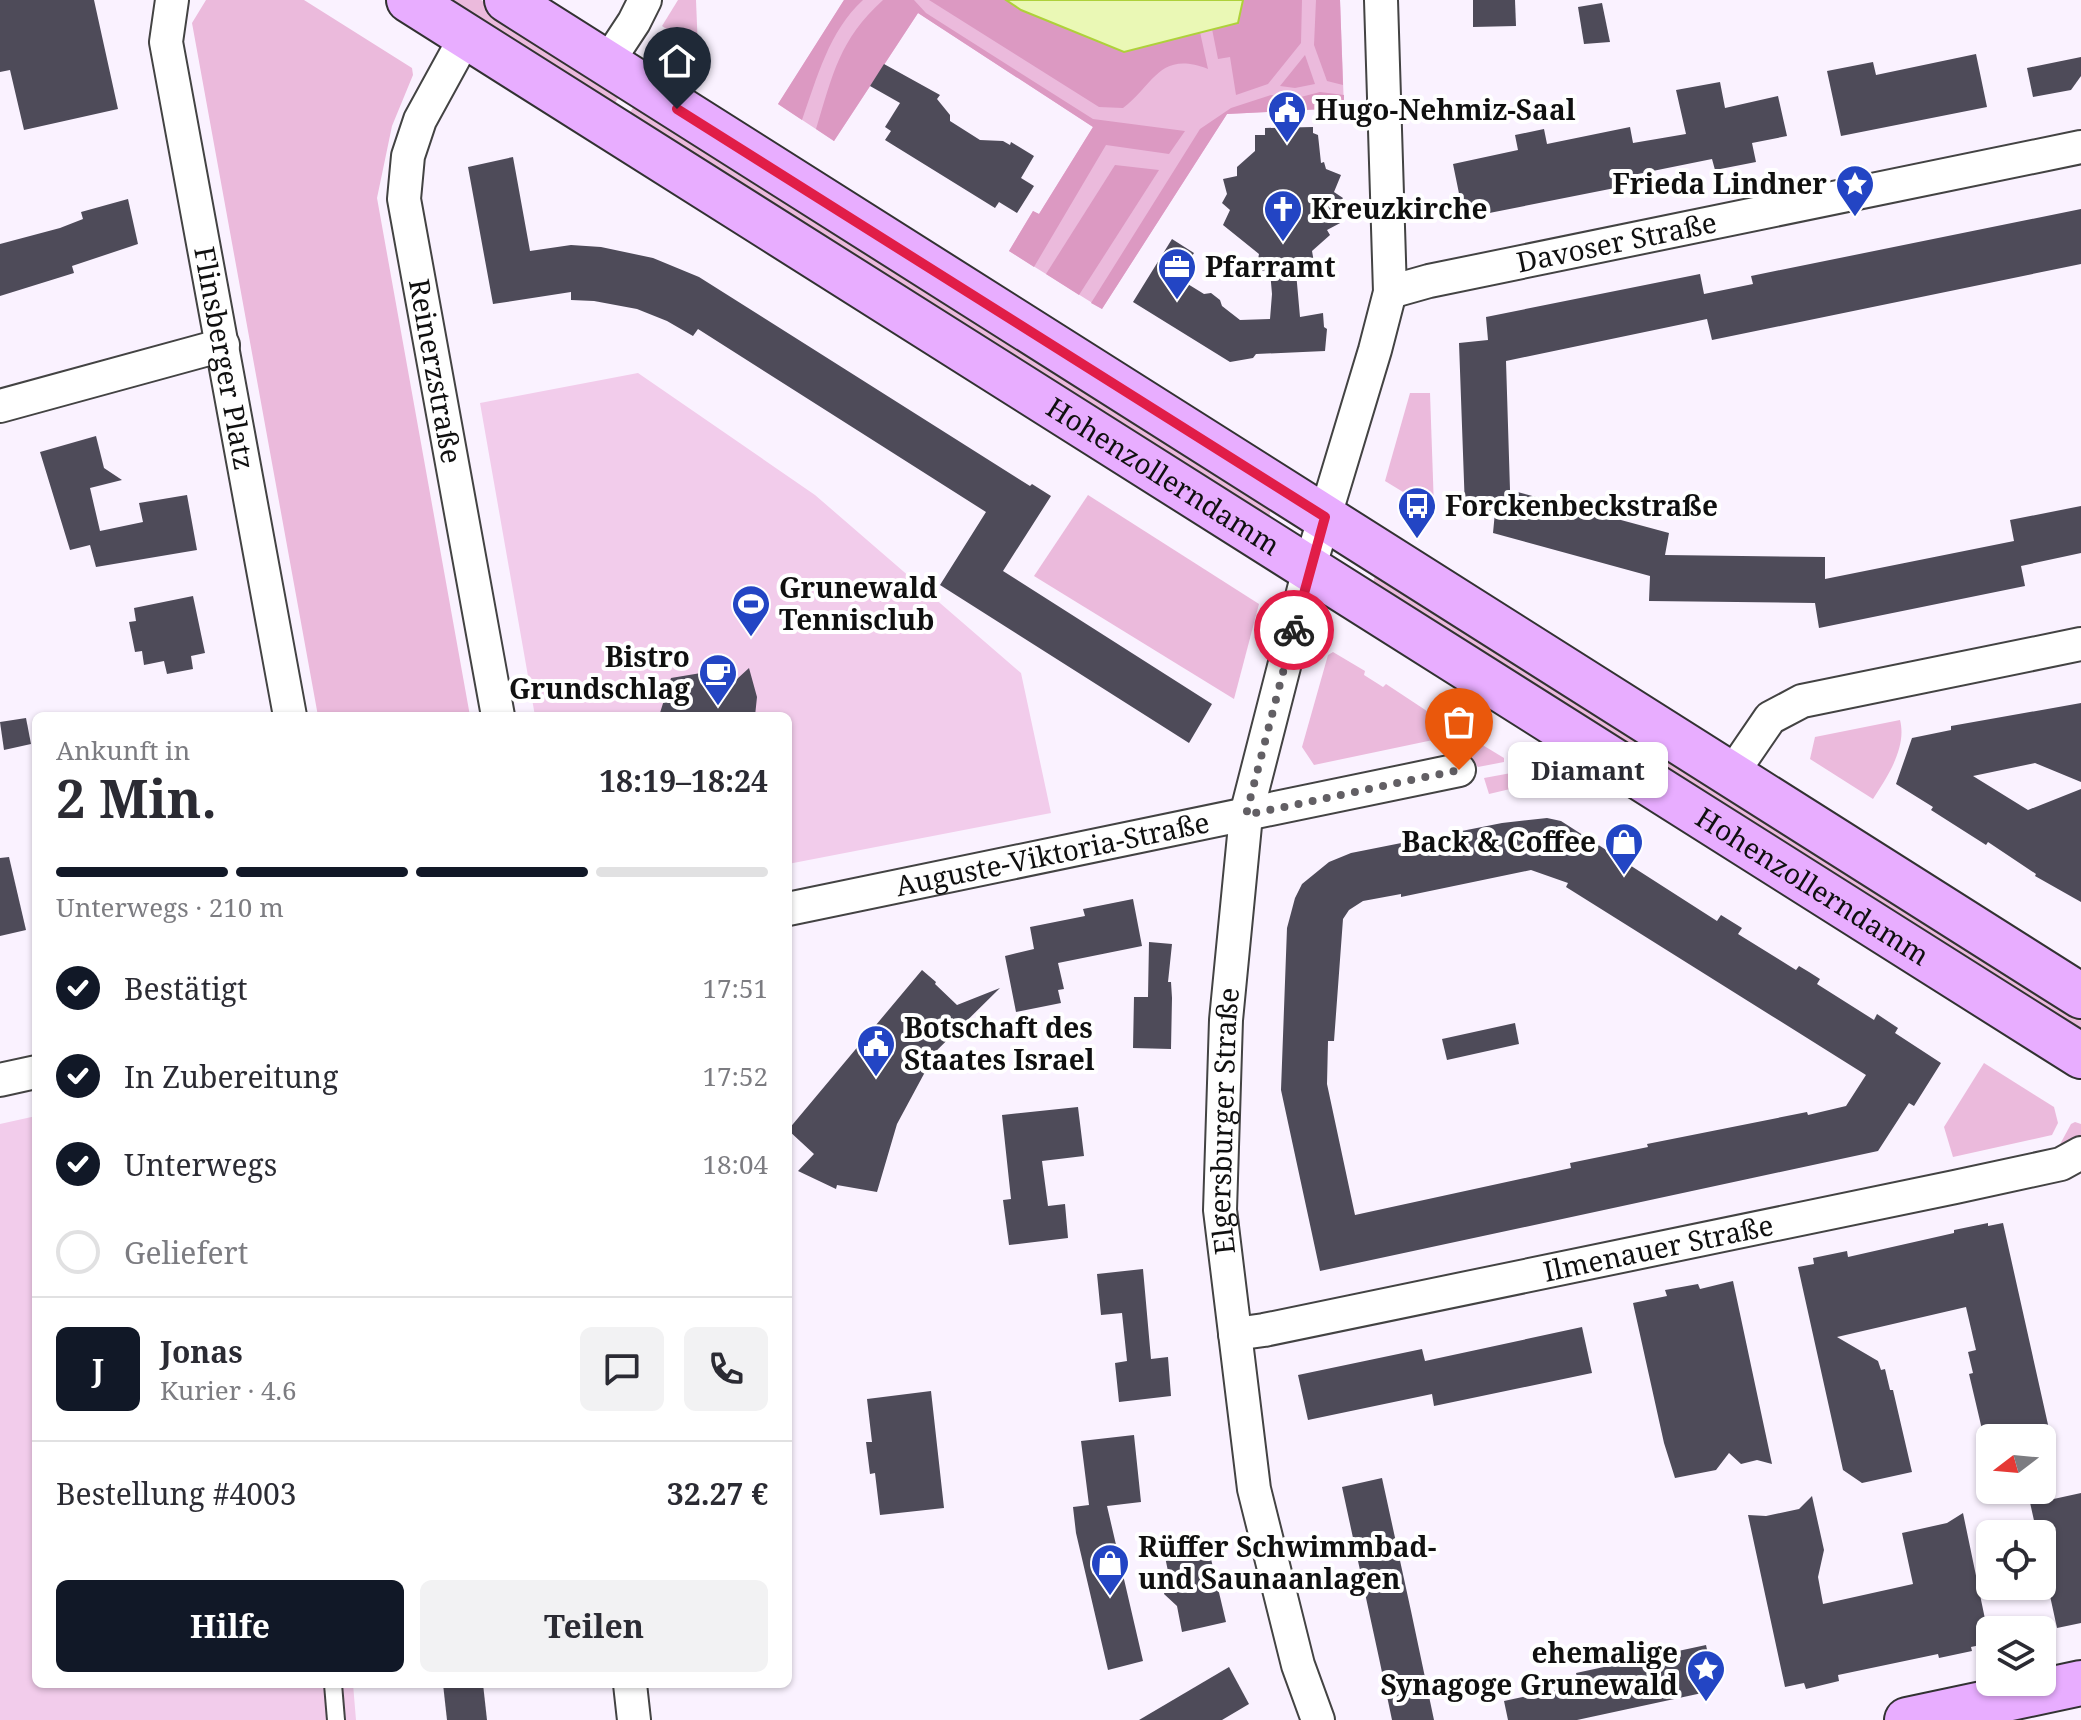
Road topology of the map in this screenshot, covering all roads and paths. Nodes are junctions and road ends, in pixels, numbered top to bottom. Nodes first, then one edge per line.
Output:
1 (172, 0) edge
2 (409, 0) edge
3 (507, 0) edge
4 (645, 0) edge
5 (1381, 0) edge
6 (466, 36) junction
7 (607, 63) junction
8 (2081, 147) edge
9 (1390, 292) junction
10 (223, 345) junction
11 (0, 406) edge
12 (1325, 517) junction
13 (1309, 569) junction
14 (2081, 644) edge
15 (289, 712) edge
16 (497, 712) edge
17 (1459, 770) dead end
18 (1731, 775) junction
19 (1246, 815) junction
20 (792, 908) edge
21 (2081, 996) edge
22 (2081, 1056) edge
23 (32, 1073) edge
24 (0, 1080) edge
25 (2081, 1153) edge
26 (1235, 1334) junction
27 (2081, 1683) edge
28 (333, 1688) edge
29 (630, 1688) edge
30 (336, 1720) edge
31 (634, 1720) edge
32 (1318, 1720) edge
33 (1907, 1720) edge

1 - 10 street, Flinsberger Platz
2 - 6 main road, Hohenzollerndamm
3 - 7 main road, Hohenzollerndamm
4 - 7 street
5 - 9 street
6 - 13 main road, Hohenzollerndamm
6 - 16 street, Reinerzstraße
7 - 12 main road, Hohenzollerndamm
8 - 9 street, Davoser Straße
9 - 12 street
10 - 11 street
10 - 15 street, Flinsberger Platz
12 - 13 street
12 - 18 main road, Hohenzollerndamm
13 - 19 street, Elgersburger Straße
13 - 22 main road, Hohenzollerndamm
14 - 18 street
17 - 19 street, Auguste-Viktoria-Straße
18 - 21 main road, Hohenzollerndamm
19 - 20 street, Auguste-Viktoria-Straße
19 - 26 street, Elgersburger Straße
23 - 24 street
25 - 26 street, Ilmenauer Straße
26 - 32 street, Elgersburger Straße
27 - 33 main road
28 - 30 lane
29 - 31 street

